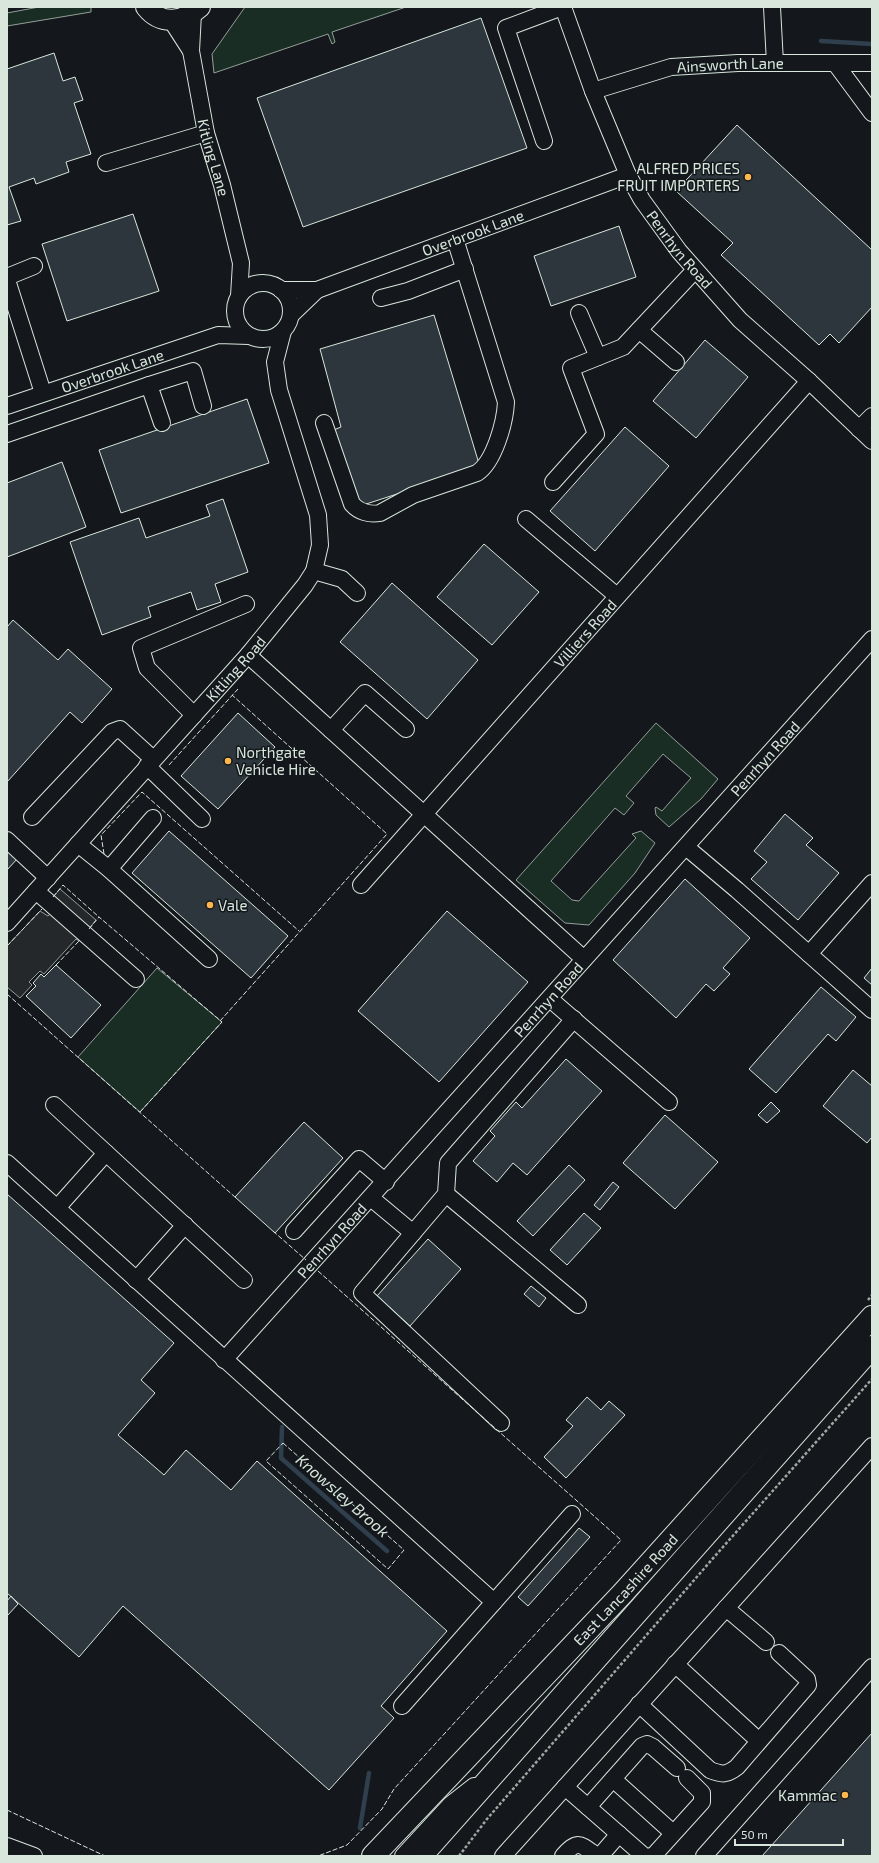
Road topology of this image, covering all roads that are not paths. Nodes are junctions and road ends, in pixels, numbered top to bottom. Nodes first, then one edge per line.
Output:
1 (146, 7) edge
2 (563, 7) edge
3 (772, 7) edge
4 (196, 10) edge
5 (171, 20) junction
6 (191, 51) junction
7 (775, 63) junction
8 (835, 63) junction
9 (872, 63) edge
10 (592, 91) junction
11 (872, 113) edge
12 (206, 133) junction
13 (544, 141) dead end
14 (106, 163) dead end
15 (628, 175) junction
16 (455, 239) junction
17 (241, 264) junction
18 (34, 266) dead end
19 (465, 270) junction
20 (694, 270) junction
21 (7, 277) edge
22 (7, 280) edge
23 (263, 283) junction
24 (282, 290) junction
25 (317, 290) junction
26 (240, 296) junction
27 (381, 298) dead end
28 (235, 313) junction
29 (579, 313) dead end
30 (291, 315) junction
31 (639, 330) junction
32 (283, 331) junction
33 (218, 335) junction
34 (253, 337) junction
35 (160, 354) junction
36 (598, 357) junction
37 (276, 362) junction
38 (676, 362) dead end
39 (166, 379) junction
40 (809, 381) junction
41 (149, 385) junction
42 (43, 393) junction
43 (7, 406) edge
44 (203, 406) dead end
45 (872, 416) edge
46 (162, 423) dead end
47 (324, 423) dead end
48 (859, 429) junction
49 (7, 434) edge
50 (872, 441) edge
51 (554, 482) dead end
52 (526, 518) dead end
53 (314, 571) junction
54 (358, 593) dead end
55 (617, 596) junction
56 (246, 604) dead end
57 (872, 639) edge
58 (248, 655) junction
59 (194, 715) junction
60 (406, 729) dead end
61 (331, 730) junction
62 (150, 762) junction
63 (423, 814) junction
64 (32, 817) dead end
65 (153, 818) dead end
66 (202, 819) dead end
67 (7, 840) edge
68 (78, 844) junction
69 (686, 847) junction
70 (109, 869) junction
71 (48, 878) junction
72 (872, 883) edge
73 (360, 885) dead end
74 (36, 891) junction
75 (7, 923) edge
76 (809, 954) junction
77 (209, 959) dead end
78 (584, 959) junction
79 (136, 979) dead end
80 (550, 999) junction
81 (872, 1010) edge
82 (574, 1019) junction
83 (669, 1102) dead end
84 (54, 1105) dead end
85 (106, 1153) junction
86 (7, 1163) edge
87 (386, 1182) junction
88 (446, 1194) junction
89 (371, 1198) junction
90 (57, 1208) junction
91 (185, 1225) junction
92 (294, 1231) dead end
93 (413, 1233) junction
94 (136, 1280) junction
95 (244, 1280) dead end
96 (578, 1306) dead end
97 (872, 1317) edge
98 (872, 1347) edge
99 (224, 1360) junction
100 (501, 1423) dead end
101 (872, 1446) edge
102 (572, 1514) dead end
103 (494, 1602) junction
104 (726, 1608) junction
105 (766, 1642) dead end
106 (779, 1653) dead end
107 (675, 1664) junction
108 (872, 1667) edge
109 (639, 1704) junction
110 (402, 1706) dead end
111 (759, 1741) junction
112 (497, 1768) junction
113 (613, 1779) junction
114 (565, 1787) junction
115 (588, 1807) junction
116 (673, 1833) junction
117 (619, 1834) junction
118 (7, 1846) edge
119 (34, 1856) edge
120 (373, 1856) edge
121 (402, 1856) edge
122 (421, 1856) edge
123 (434, 1856) edge
124 (503, 1856) edge
125 (563, 1856) edge
126 (597, 1856) edge
127 (600, 1856) edge
128 (644, 1856) edge
129 (651, 1856) edge
130 (704, 1856) edge

1 - 5 main road
2 - 10 street, Penrhyn Road
2 - 13 street
3 - 7 street
4 - 5 main road
4 - 6 street, Kitling Lane
5 - 6 street, Kitling Lane
6 - 12 street, Kitling Lane
7 - 8 street, Ainsworth Lane
7 - 10 street, Ainsworth Lane
8 - 9 street, Ainsworth Lane
8 - 11 street
10 - 15 street, Penrhyn Road
12 - 14 street
12 - 17 street, Kitling Lane
15 - 16 street, Overbrook Lane
15 - 20 street, Penrhyn Road
16 - 19 street
16 - 25 street, Overbrook Lane
17 - 23 street
17 - 26 street, Kitling Lane
18 - 21 street
19 - 27 street
19 - 47 street
20 - 31 street
20 - 40 street, Penrhyn Road
22 - 42 street
23 - 24 street
23 - 26 street
24 - 25 street, Overbrook Lane
24 - 30 street
25 - 30 street, Overbrook Lane
26 - 28 street
28 - 33 street
28 - 34 street
29 - 36 street
30 - 32 street
31 - 36 street
31 - 38 street
32 - 34 street
32 - 37 street, Kitling Road
33 - 34 street, Overbrook Lane
33 - 35 street, Overbrook Lane
34 - 37 street
35 - 39 street
35 - 42 street, Overbrook Lane
36 - 51 street
37 - 53 street, Kitling Road
39 - 41 street
39 - 44 street
40 - 48 street, Penrhyn Road
40 - 55 street, Villiers Road
41 - 46 street
41 - 49 street
42 - 43 street, Overbrook Lane
45 - 48 street
48 - 50 street, Penrhyn Road
52 - 55 street
53 - 54 street
53 - 58 street, Kitling Road
55 - 63 street, Villiers Road
56 - 59 street
57 - 69 street, Penrhyn Road
58 - 59 street, Kitling Road
58 - 61 street
59 - 62 street, Kitling Road
60 - 61 street
61 - 63 street
62 - 64 street
62 - 66 street
62 - 68 street, Kitling Road
63 - 73 street, Villiers Road
63 - 78 street
65 - 70 street
67 - 71 street
68 - 70 street
68 - 71 street, Kitling Road
69 - 76 street
69 - 78 street, Penrhyn Road
70 - 77 street
71 - 74 street, Kitling Road
72 - 76 street
74 - 75 street, Kitling Road
74 - 79 street
76 - 81 street
78 - 80 street, Penrhyn Road
80 - 82 street
80 - 87 street, Penrhyn Road
82 - 83 street
82 - 88 street
84 - 85 street
85 - 90 street
85 - 91 street
86 - 90 street
87 - 89 street, Penrhyn Road
87 - 92 street
88 - 93 street
88 - 96 street
89 - 93 street
89 - 99 street, Penrhyn Road
90 - 94 street
91 - 94 street
91 - 95 street
93 - 100 street
94 - 99 street
97 - 120 highway, East Lancashire Road
98 - 112 highway, East Lancashire Road
99 - 103 street
101 - 104 street
102 - 103 street
103 - 110 street
104 - 105 street
104 - 107 street
106 - 111 street
107 - 109 street
107 - 111 street
108 - 130 street
109 - 111 street
109 - 114 street
112 - 121 street
112 - 122 highway, East Lancashire Road
112 - 123 main road
113 - 115 street
113 - 116 street
113 - 116 street
114 - 115 street
114 - 124 street
115 - 117 street
116 - 129 street
117 - 127 street
117 - 128 street
118 - 119 street
125 - 126 street

